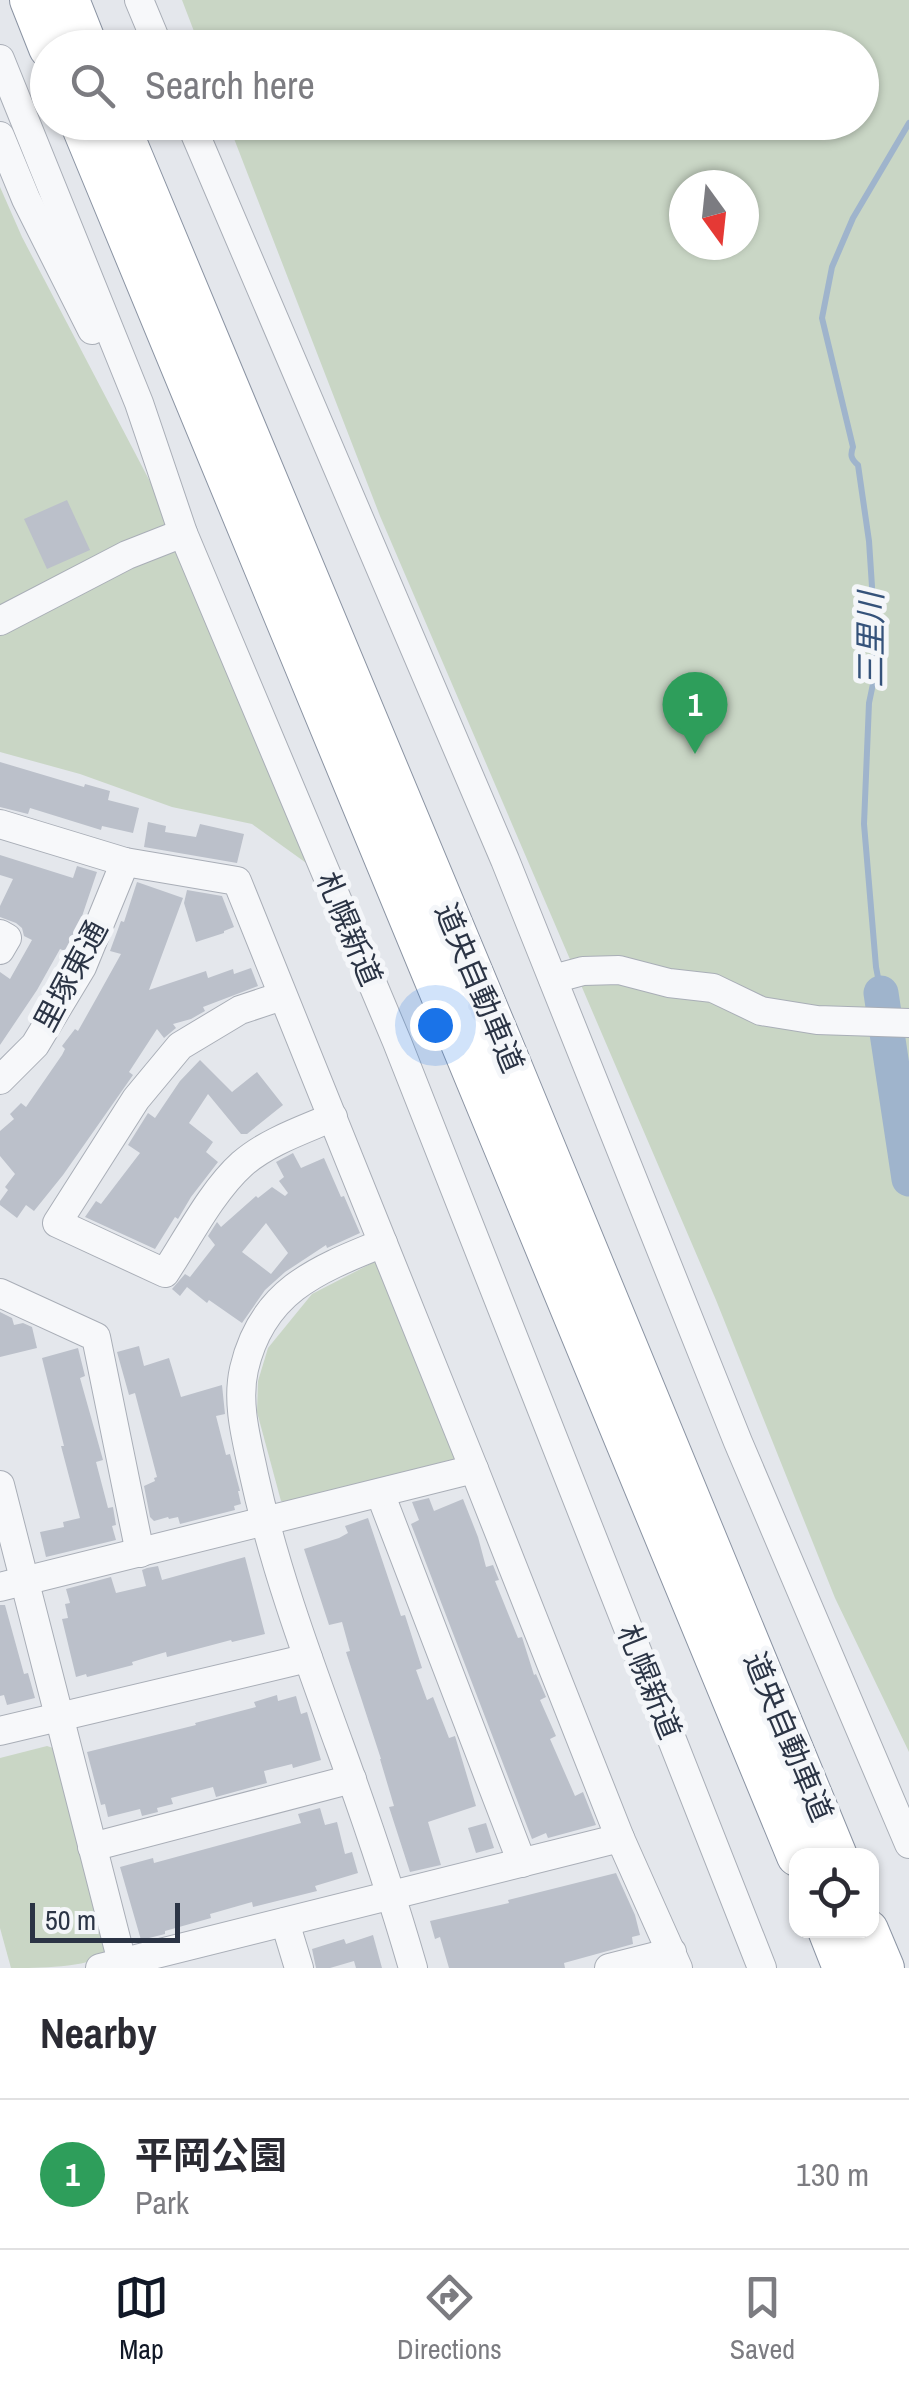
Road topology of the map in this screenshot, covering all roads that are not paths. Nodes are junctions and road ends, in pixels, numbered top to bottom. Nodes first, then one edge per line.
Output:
1 (30, 0) edge
2 (69, 0) edge
3 (139, 0) edge
4 (153, 0) edge
5 (42, 30) edge
6 (81, 30) edge
7 (153, 30) edge
8 (159, 30) edge
9 (0, 59) edge
10 (30, 133) edge
11 (0, 136) edge
12 (33, 140) edge
13 (87, 140) edge
14 (126, 140) edge
15 (198, 140) edge
16 (140, 403) junction
17 (183, 533) junction
18 (0, 621) edge
19 (0, 824) edge
20 (126, 862) junction
21 (0, 934) edge
22 (0, 950) edge
23 (552, 979) junction
24 (282, 996) junction
25 (909, 1024) edge
26 (0, 1080) edge
27 (333, 1117) junction
28 (383, 1243) junction
29 (0, 1293) edge
30 (474, 1470) junction
31 (0, 1485) edge
32 (380, 1493) junction
33 (264, 1521) junction
34 (140, 1552) junction
35 (12, 1584) edge
36 (308, 1658) junction
37 (59, 1718) junction
38 (0, 1730) edge
39 (352, 1780) junction
40 (620, 1838) junction
41 (909, 1844) edge
42 (92, 1847) junction
43 (794, 1848) edge
44 (834, 1848) edge
45 (522, 1863) junction
46 (392, 1895) junction
47 (285, 1922) junction
48 (831, 1938) edge
49 (871, 1938) edge
50 (675, 1960) edge
51 (111, 1965) edge
52 (300, 1968) edge
53 (414, 1968) edge
54 (609, 1968) edge
55 (762, 1968) edge
56 (844, 1968) edge
57 (884, 1968) edge

1 - 5 highway
2 - 6 highway
3 - 7 street
4 - 8 street
9 - 10 street, 札幌新道
11 - 16 street
12 - 16 street, 札幌新道
13 - 43 highway, 道央自動車道
14 - 44 highway, 道央自動車道
15 - 23 street
16 - 17 street, 札幌新道
17 - 18 street
17 - 55 street, 札幌新道
19 - 20 street
20 - 24 street
20 - 26 street, 里塚東通
21 - 22 street
23 - 25 street
23 - 41 street
24 - 27 street
24 - 27 street
27 - 28 street
28 - 30 street
28 - 33 street
29 - 34 street
30 - 32 street
30 - 40 street
31 - 35 street
32 - 33 street
32 - 45 street
33 - 34 street
33 - 36 street
34 - 35 street
35 - 37 street
36 - 37 street
36 - 39 street
37 - 38 street
37 - 42 street
39 - 42 street
39 - 46 street
40 - 45 street
40 - 50 street
42 - 51 street
45 - 46 street
46 - 47 street
46 - 53 street
47 - 51 street
47 - 52 street
48 - 56 highway
49 - 57 highway
50 - 54 street

